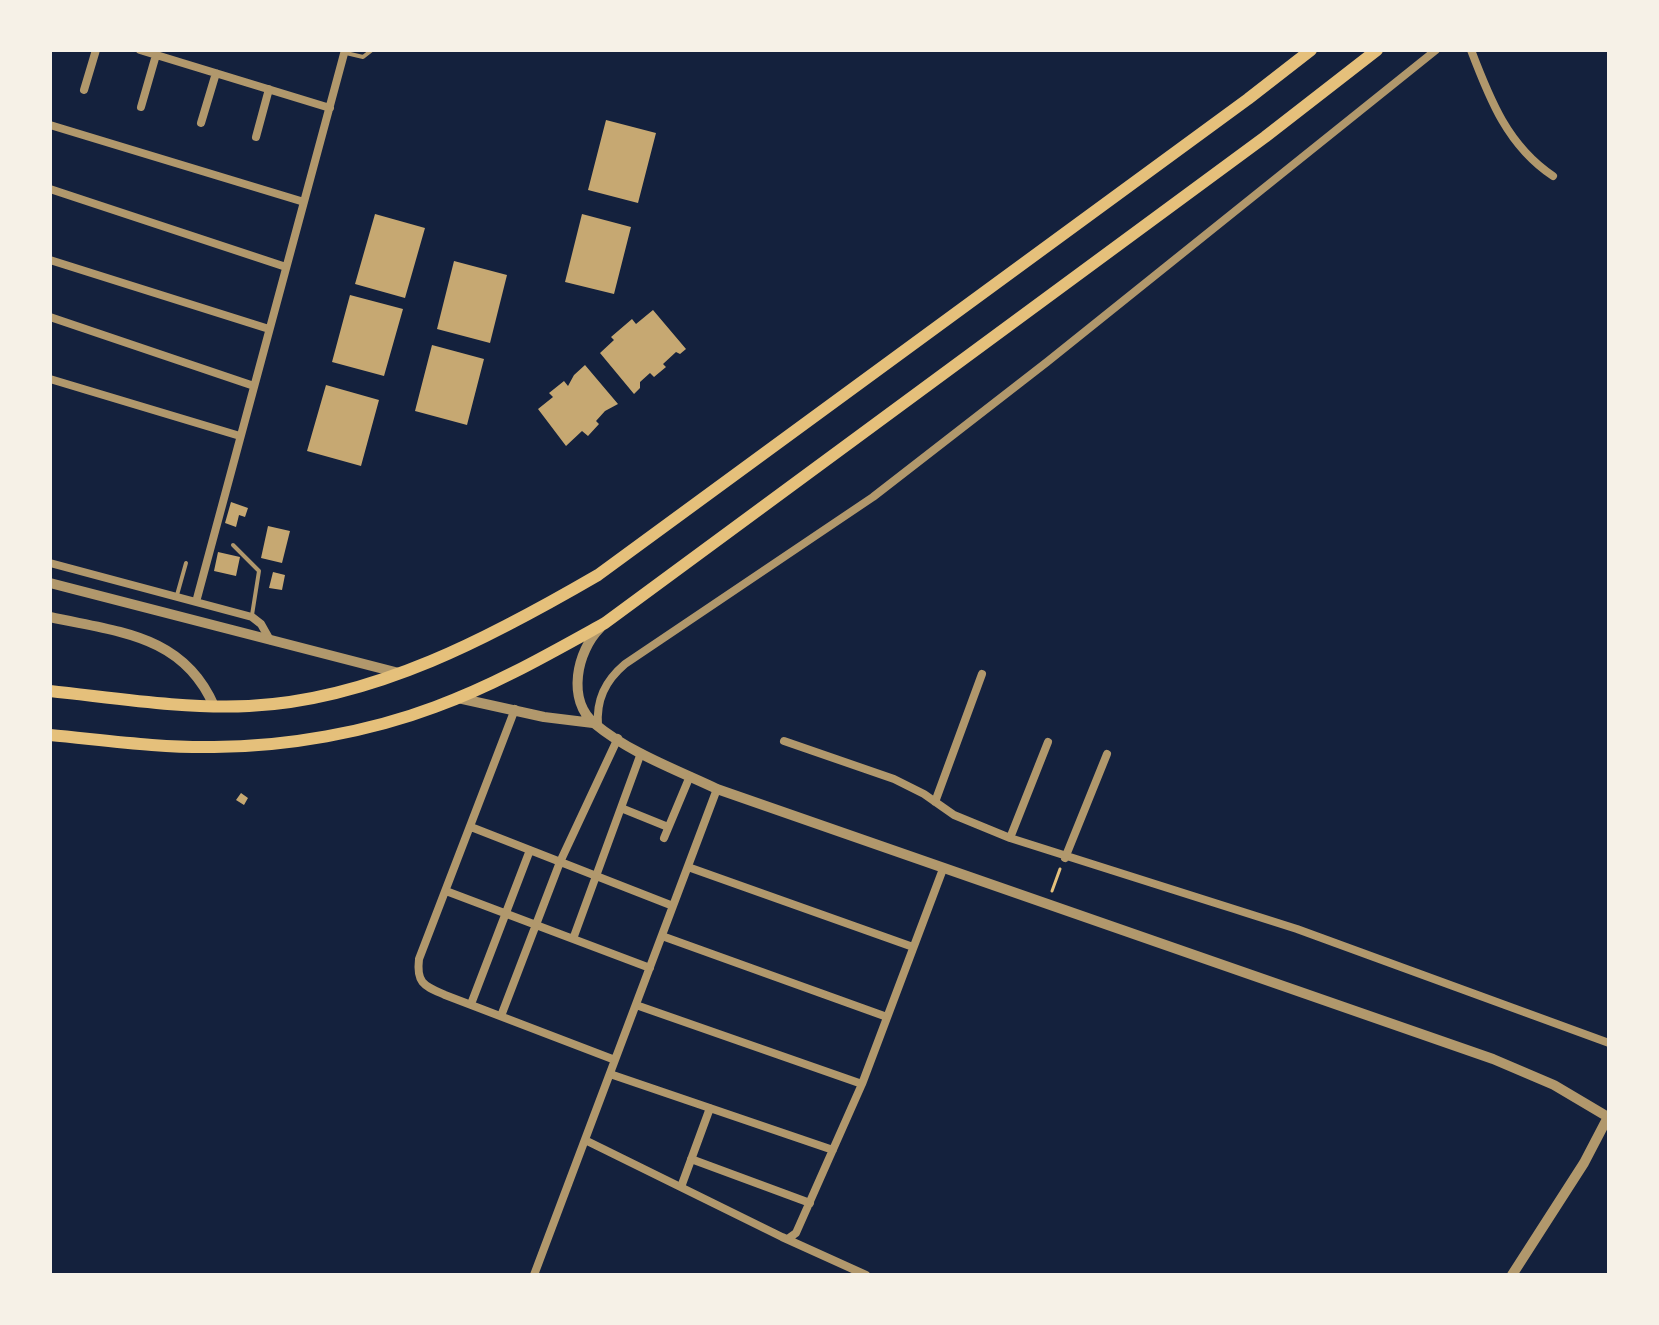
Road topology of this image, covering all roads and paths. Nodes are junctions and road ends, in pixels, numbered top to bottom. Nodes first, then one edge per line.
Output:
1 (96, 50) edge
2 (140, 50) edge
3 (334, 50) edge
4 (372, 50) edge
5 (1311, 50) edge
6 (1377, 50) edge
7 (1436, 50) edge
8 (1471, 50) edge
9 (345, 52) edge
10 (156, 55) junction
11 (216, 73) junction
12 (269, 89) junction
13 (84, 90) dead end
14 (141, 107) dead end
15 (330, 108) junction
16 (201, 123) dead end
17 (50, 125) edge
18 (256, 137) dead end
19 (1553, 176) dead end
20 (50, 189) edge
21 (304, 202) junction
22 (50, 260) edge
23 (286, 267) junction
24 (50, 317) edge
25 (269, 329) junction
26 (50, 379) edge
27 (254, 386) junction
28 (240, 436) junction
29 (233, 545) dead end
30 (50, 563) edge
31 (186, 563) dead end
32 (50, 583) edge
33 (176, 597) junction
34 (196, 602) junction
35 (50, 617) edge
36 (252, 617) junction
37 (605, 623) junction
38 (270, 640) junction
39 (399, 673) junction
40 (982, 674) dead end
41 (50, 691) edge
42 (458, 698) junction
43 (214, 706) junction
44 (515, 709) junction
45 (596, 725) junction
46 (50, 735) edge
47 (618, 738) junction
48 (784, 741) dead end
49 (1048, 742) dead end
50 (641, 753) junction
51 (1107, 754) dead end
52 (690, 776) junction
53 (717, 789) junction
54 (935, 802) junction
55 (621, 808) junction
56 (471, 827) junction
57 (668, 827) junction
58 (664, 838) dead end
59 (1010, 838) junction
60 (530, 850) junction
61 (1065, 858) junction
62 (560, 862) junction
63 (688, 867) junction
64 (943, 869) junction
65 (596, 876) junction
66 (446, 891) junction
67 (1047, 905) junction
68 (673, 906) junction
69 (505, 914) junction
70 (536, 925) junction
71 (662, 936) junction
72 (573, 939) junction
73 (913, 947) junction
74 (650, 968) junction
75 (471, 1004) junction
76 (636, 1005) junction
77 (501, 1016) junction
78 (887, 1017) junction
79 (1609, 1043) edge
80 (615, 1060) junction
81 (610, 1074) junction
82 (862, 1084) junction
83 (710, 1108) junction
84 (1609, 1117) edge
85 (585, 1140) junction
86 (833, 1150) junction
87 (691, 1159) junction
88 (681, 1187) junction
89 (810, 1203) junction
90 (789, 1238) junction
91 (534, 1275) edge
92 (866, 1275) edge
93 (1512, 1275) edge

1 - 13 street
2 - 10 street
3 - 9 street
4 - 9 lane
5 - 39 main road
6 - 37 main road
7 - 45 street
8 - 19 street
9 - 15 street
10 - 11 street
10 - 14 street
11 - 12 street
11 - 16 street
12 - 15 street
12 - 18 street
15 - 21 street
17 - 21 street
20 - 23 street
21 - 23 street
22 - 25 street
23 - 25 street
24 - 27 street
25 - 27 street
26 - 28 street
27 - 28 street
28 - 34 street
29 - 36 lane
30 - 33 street
31 - 33 lane
32 - 38 street
33 - 34 street
34 - 36 street
35 - 43 street
36 - 38 street
37 - 42 main road
37 - 45 street
38 - 39 street
39 - 43 main road
40 - 54 street
41 - 43 main road
42 - 44 street
42 - 46 main road
44 - 45 street
44 - 56 street
45 - 47 street
47 - 50 street
47 - 62 street
48 - 54 street
49 - 59 street
50 - 52 street
50 - 55 street
51 - 61 street
52 - 53 street
52 - 57 street
53 - 63 street
53 - 64 street
54 - 59 street
55 - 57 street
55 - 65 street
56 - 60 street
56 - 66 street
57 - 58 street
59 - 61 street
60 - 62 street
60 - 69 street
61 - 67 path
61 - 79 street
62 - 65 street
62 - 70 street
63 - 68 street
63 - 73 street
64 - 67 street
64 - 73 street
65 - 68 street
65 - 72 street
66 - 69 street
66 - 75 street
67 - 84 street
68 - 71 street
69 - 70 street
69 - 75 street
70 - 72 street
70 - 77 street
71 - 74 street
71 - 78 street
72 - 74 street
73 - 78 street
74 - 76 street
75 - 77 street
76 - 80 street
76 - 82 street
77 - 80 street
78 - 82 street
80 - 81 street
81 - 83 street
81 - 85 street
82 - 86 street
83 - 86 street
83 - 87 street
84 - 93 street
85 - 88 street
85 - 91 street
86 - 89 street
87 - 88 street
87 - 89 street
88 - 90 street
89 - 90 street
90 - 92 street

